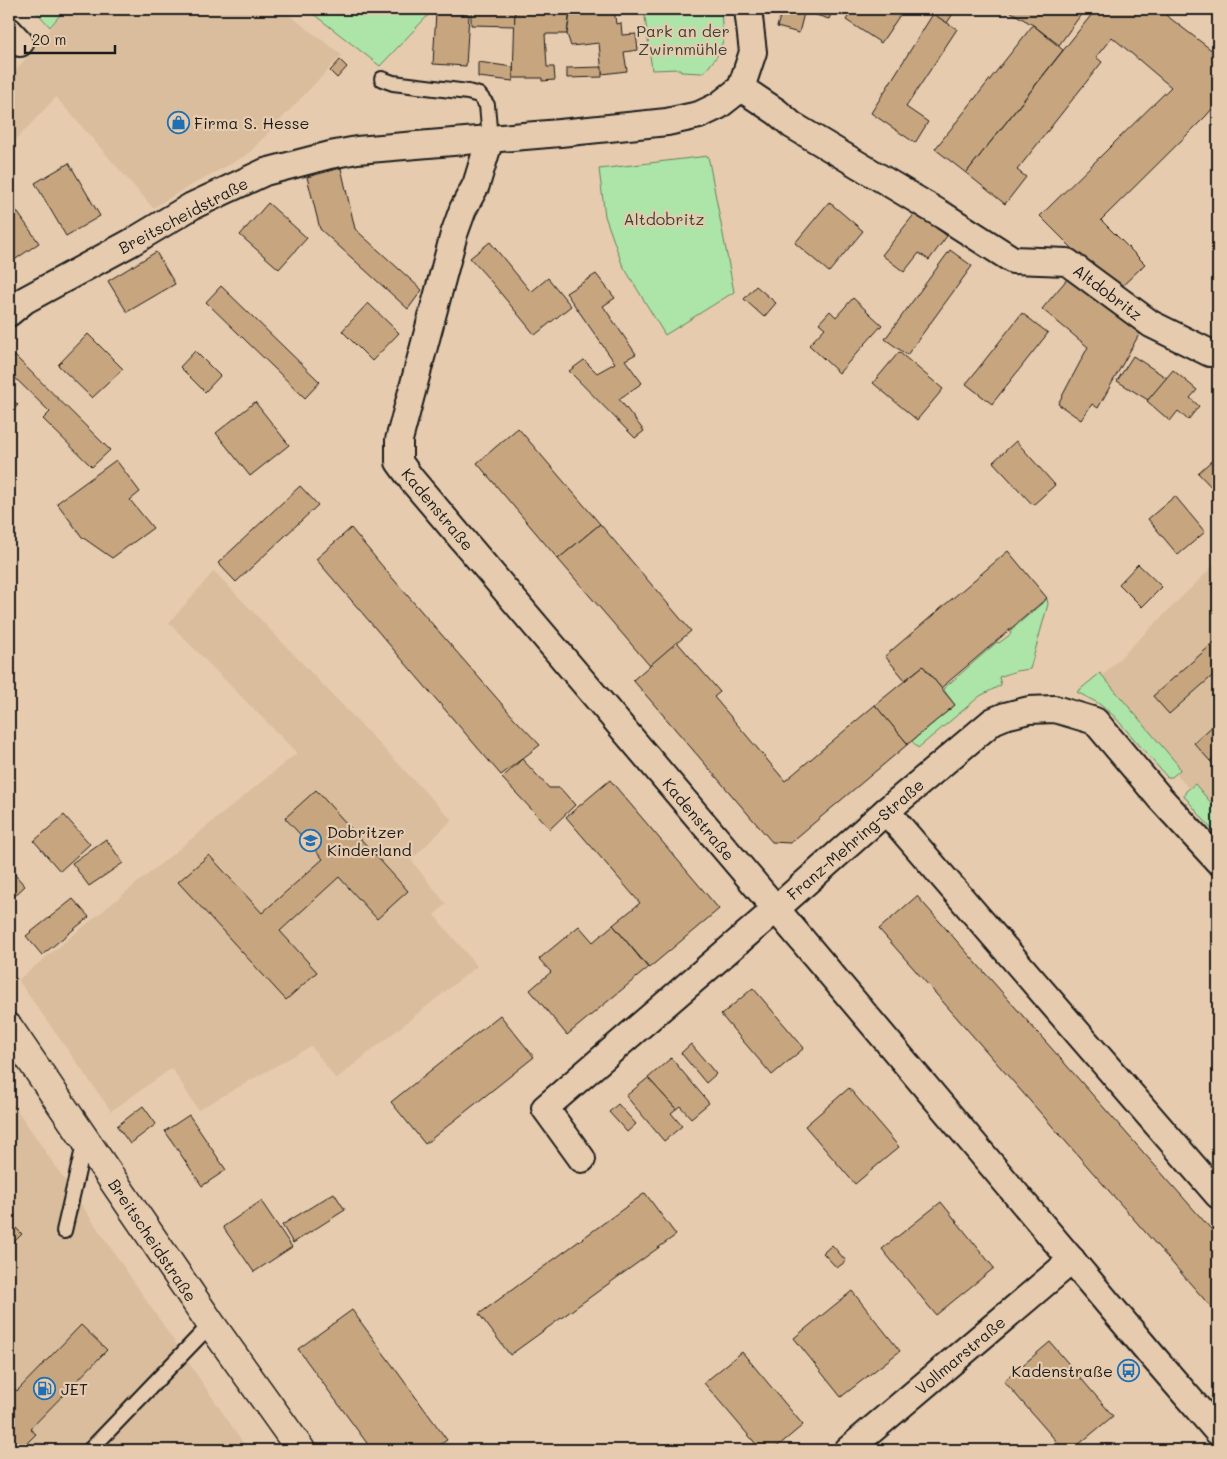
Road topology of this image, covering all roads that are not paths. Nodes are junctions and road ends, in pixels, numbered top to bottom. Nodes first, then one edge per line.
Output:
1 (748, 9) edge
2 (382, 79) dead end
3 (741, 88) junction
4 (490, 139) junction
5 (9, 312) edge
6 (1210, 353) dead end
7 (886, 810) junction
8 (1218, 860) edge
9 (776, 909) junction
10 (9, 1028) edge
11 (85, 1140) junction
12 (582, 1159) dead end
13 (1218, 1195) edge
14 (64, 1231) dead end
15 (1072, 1260) junction
16 (211, 1324) junction
17 (1218, 1432) edge
18 (90, 1450) edge
19 (301, 1450) edge
20 (848, 1450) edge

1 - 3 street
2 - 4 lane
3 - 4 street
3 - 6 street, Altdobritz
4 - 5 street, Breitscheidstraße
4 - 9 street, Kadenstraße
7 - 8 street, Franz-Mehring-Straße
7 - 9 street, Franz-Mehring-Straße
7 - 13 street
9 - 12 street, Franz-Mehring-Straße
9 - 15 street, Kadenstraße
10 - 11 main road, Breitscheidstraße
11 - 14 lane
11 - 16 main road, Breitscheidstraße
15 - 17 street, Kadenstraße
15 - 20 street, Vollmarstraße
16 - 18 lane
16 - 19 main road, Breitscheidstraße

